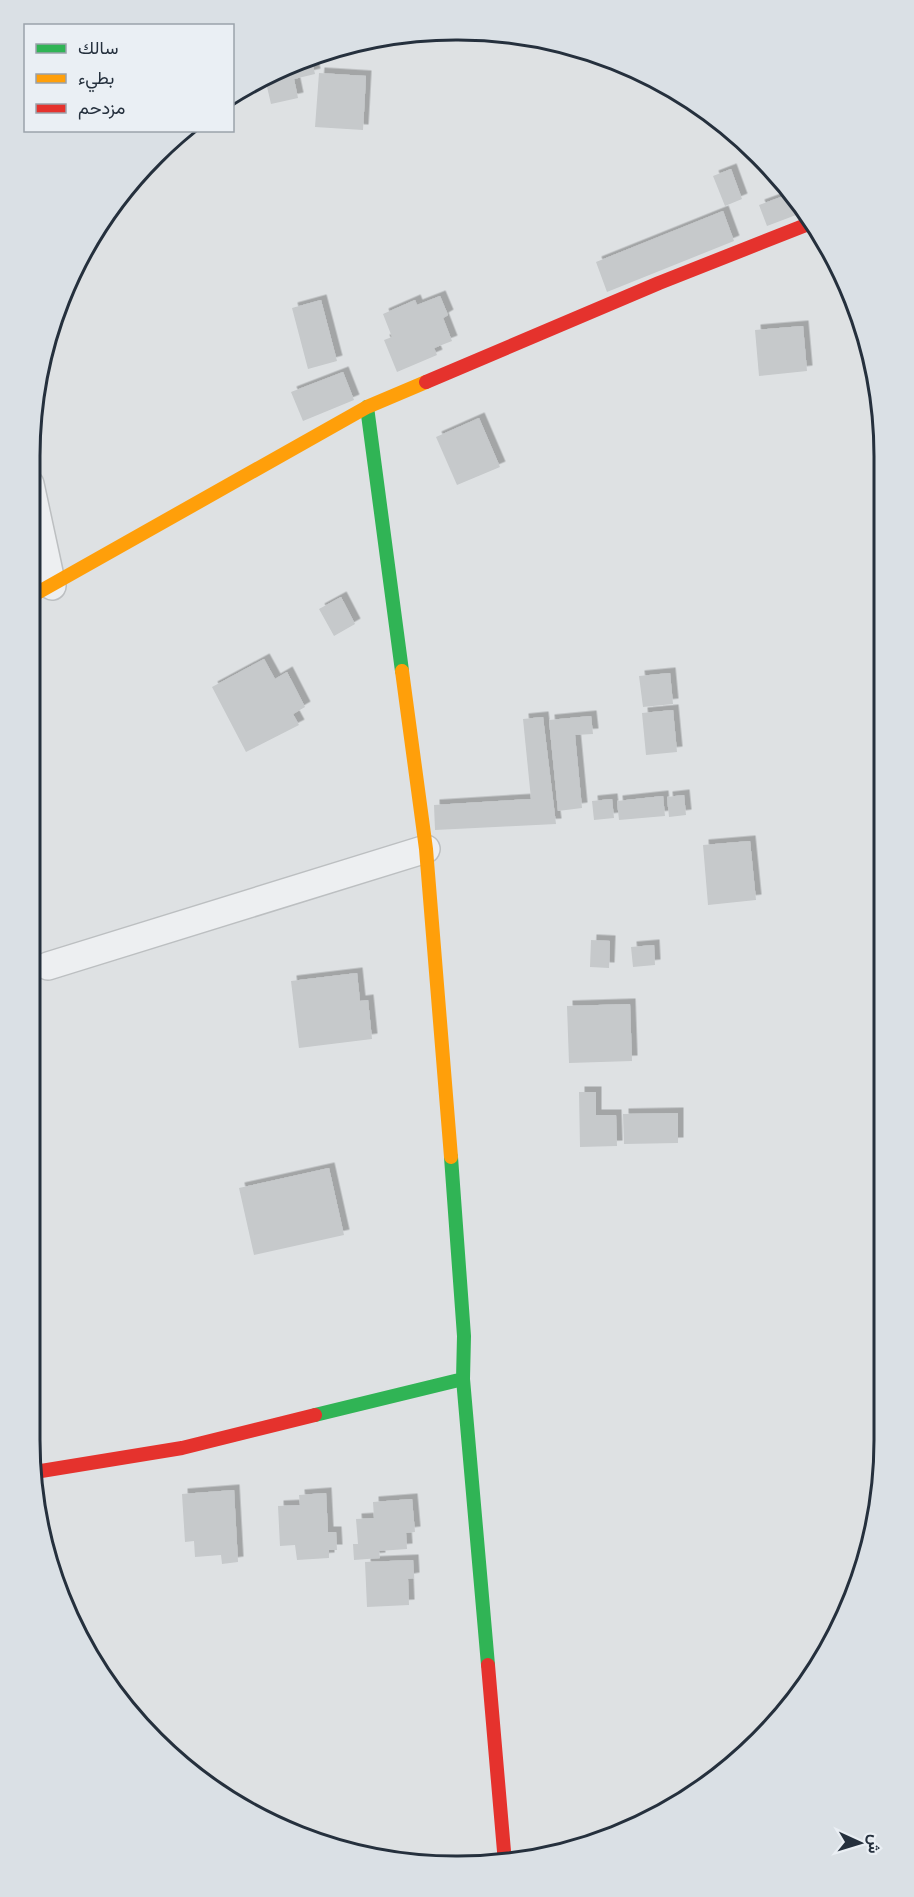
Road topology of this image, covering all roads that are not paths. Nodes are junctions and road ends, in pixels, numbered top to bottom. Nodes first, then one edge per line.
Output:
1 (803, 226) edge
2 (367, 407) junction
3 (41, 591) edge
4 (426, 849) junction
5 (48, 966) dead end
6 (463, 1379) junction
7 (41, 1471) edge
8 (504, 1854) edge

1 - 2 street
2 - 3 street
2 - 4 street
4 - 5 street
4 - 6 street
6 - 7 street
6 - 8 street

